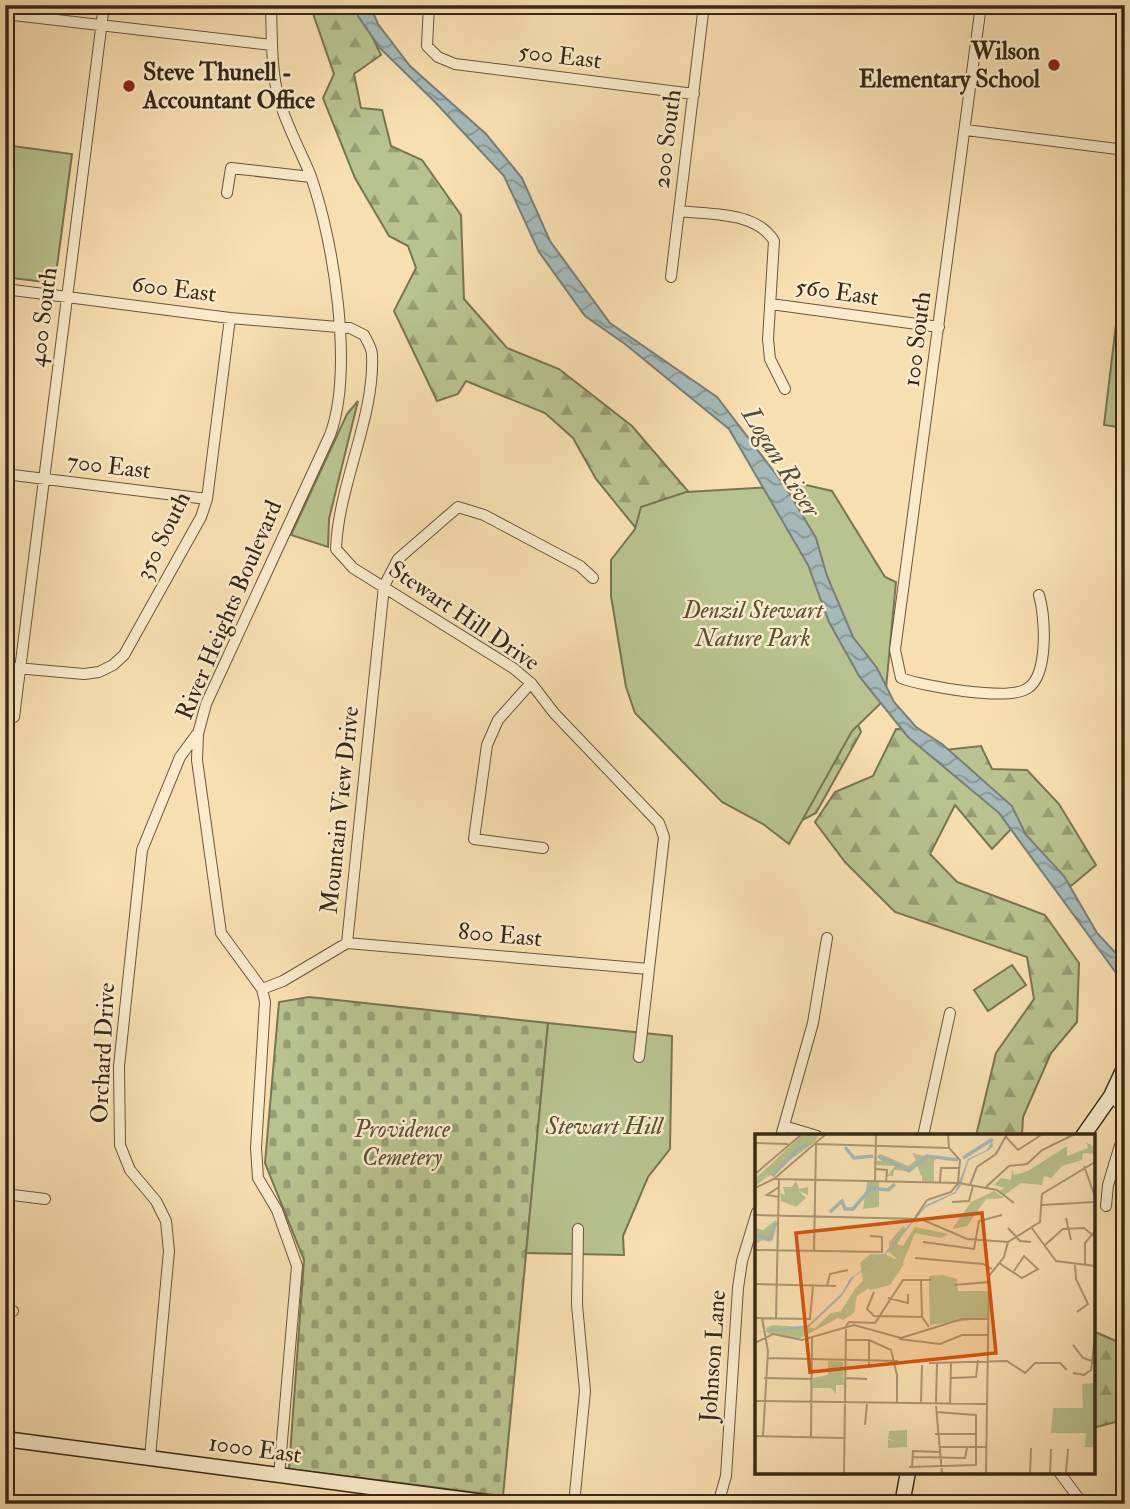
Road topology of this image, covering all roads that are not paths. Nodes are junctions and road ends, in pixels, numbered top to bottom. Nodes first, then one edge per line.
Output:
1 (104, 5) edge
2 (271, 5) edge
3 (429, 5) edge
4 (704, 5) edge
5 (981, 5) edge
6 (5, 14) edge
7 (102, 24) junction
8 (272, 45) junction
9 (694, 94) junction
10 (966, 131) junction
11 (1125, 150) edge
12 (311, 177) junction
13 (227, 193) dead end
14 (680, 211) junction
15 (671, 277) dead end
16 (5, 289) edge
17 (66, 297) junction
18 (771, 304) junction
19 (230, 318) junction
20 (339, 327) junction
21 (939, 327) junction
22 (785, 389) dead end
23 (5, 474) edge
24 (44, 478) junction
25 (207, 499) junction
26 (593, 578) dead end
27 (384, 586) junction
28 (1039, 595) dead end
29 (5, 667) edge
30 (20, 667) junction
31 (531, 683) junction
32 (14, 717) dead end
33 (198, 734) junction
34 (543, 848) dead end
35 (827, 938) dead end
36 (347, 943) junction
37 (649, 969) junction
38 (262, 989) junction
39 (950, 1013) dead end
40 (639, 1057) dead end
41 (1125, 1066) edge
42 (1111, 1096) junction
43 (1125, 1110) edge
44 (1125, 1129) edge
45 (782, 1131) edge
46 (803, 1134) edge
47 (923, 1134) edge
48 (1084, 1134) edge
49 (1120, 1165) edge
50 (5, 1194) edge
51 (45, 1199) dead end
52 (1105, 1206) dead end
53 (755, 1219) edge
54 (578, 1229) dead end
55 (5, 1439) edge
56 (150, 1457) junction
57 (908, 1474) edge
58 (1060, 1474) edge
59 (279, 1476) junction
60 (499, 1504) edge
61 (574, 1504) edge
62 (718, 1504) edge
63 (902, 1504) edge
64 (1083, 1504) edge

1 - 7 street, 400 South
2 - 8 street, River Heights Boulevard
3 - 9 street, 500 East
4 - 9 street, 200 South
5 - 10 street, 100 South
6 - 7 street
7 - 8 street
7 - 17 street, 400 South
8 - 12 street, River Heights Boulevard
9 - 14 street, 200 South
10 - 11 street
10 - 21 street, 100 South
12 - 13 street
12 - 20 street, River Heights Boulevard
14 - 15 street, 200 South
14 - 18 street
16 - 17 street, 600 East
17 - 19 street, 600 East
17 - 24 street, 400 South
18 - 21 street, 560 East
18 - 22 street
19 - 20 street, 600 East
19 - 25 street, 350 South
20 - 27 street, Stewart Hill Drive
20 - 33 street, River Heights Boulevard
21 - 28 street, 100 South
23 - 24 street, 700 East
24 - 25 street, 700 East
24 - 30 street, 400 South
25 - 30 street, 350 South
26 - 27 street
27 - 31 street, Stewart Hill Drive
27 - 36 street, Mountain View Drive
29 - 30 street, 350 South
30 - 32 street, 400 South
31 - 34 street
31 - 37 street, Stewart Hill Drive
33 - 38 street, River Heights Boulevard
33 - 56 street, Orchard Drive
35 - 45 street
36 - 37 street, 800 East
36 - 38 street, Mountain View Drive
37 - 40 street, Stewart Hill Drive
38 - 59 street
39 - 47 street
41 - 42 street
42 - 43 street
42 - 48 street
44 - 49 street
45 - 46 street
49 - 52 street
50 - 51 street
53 - 62 street, Johnson Lane
54 - 61 street
55 - 56 street, 1000 East
56 - 59 street, 1000 East
57 - 63 street
58 - 64 street
59 - 60 street, 1000 East

